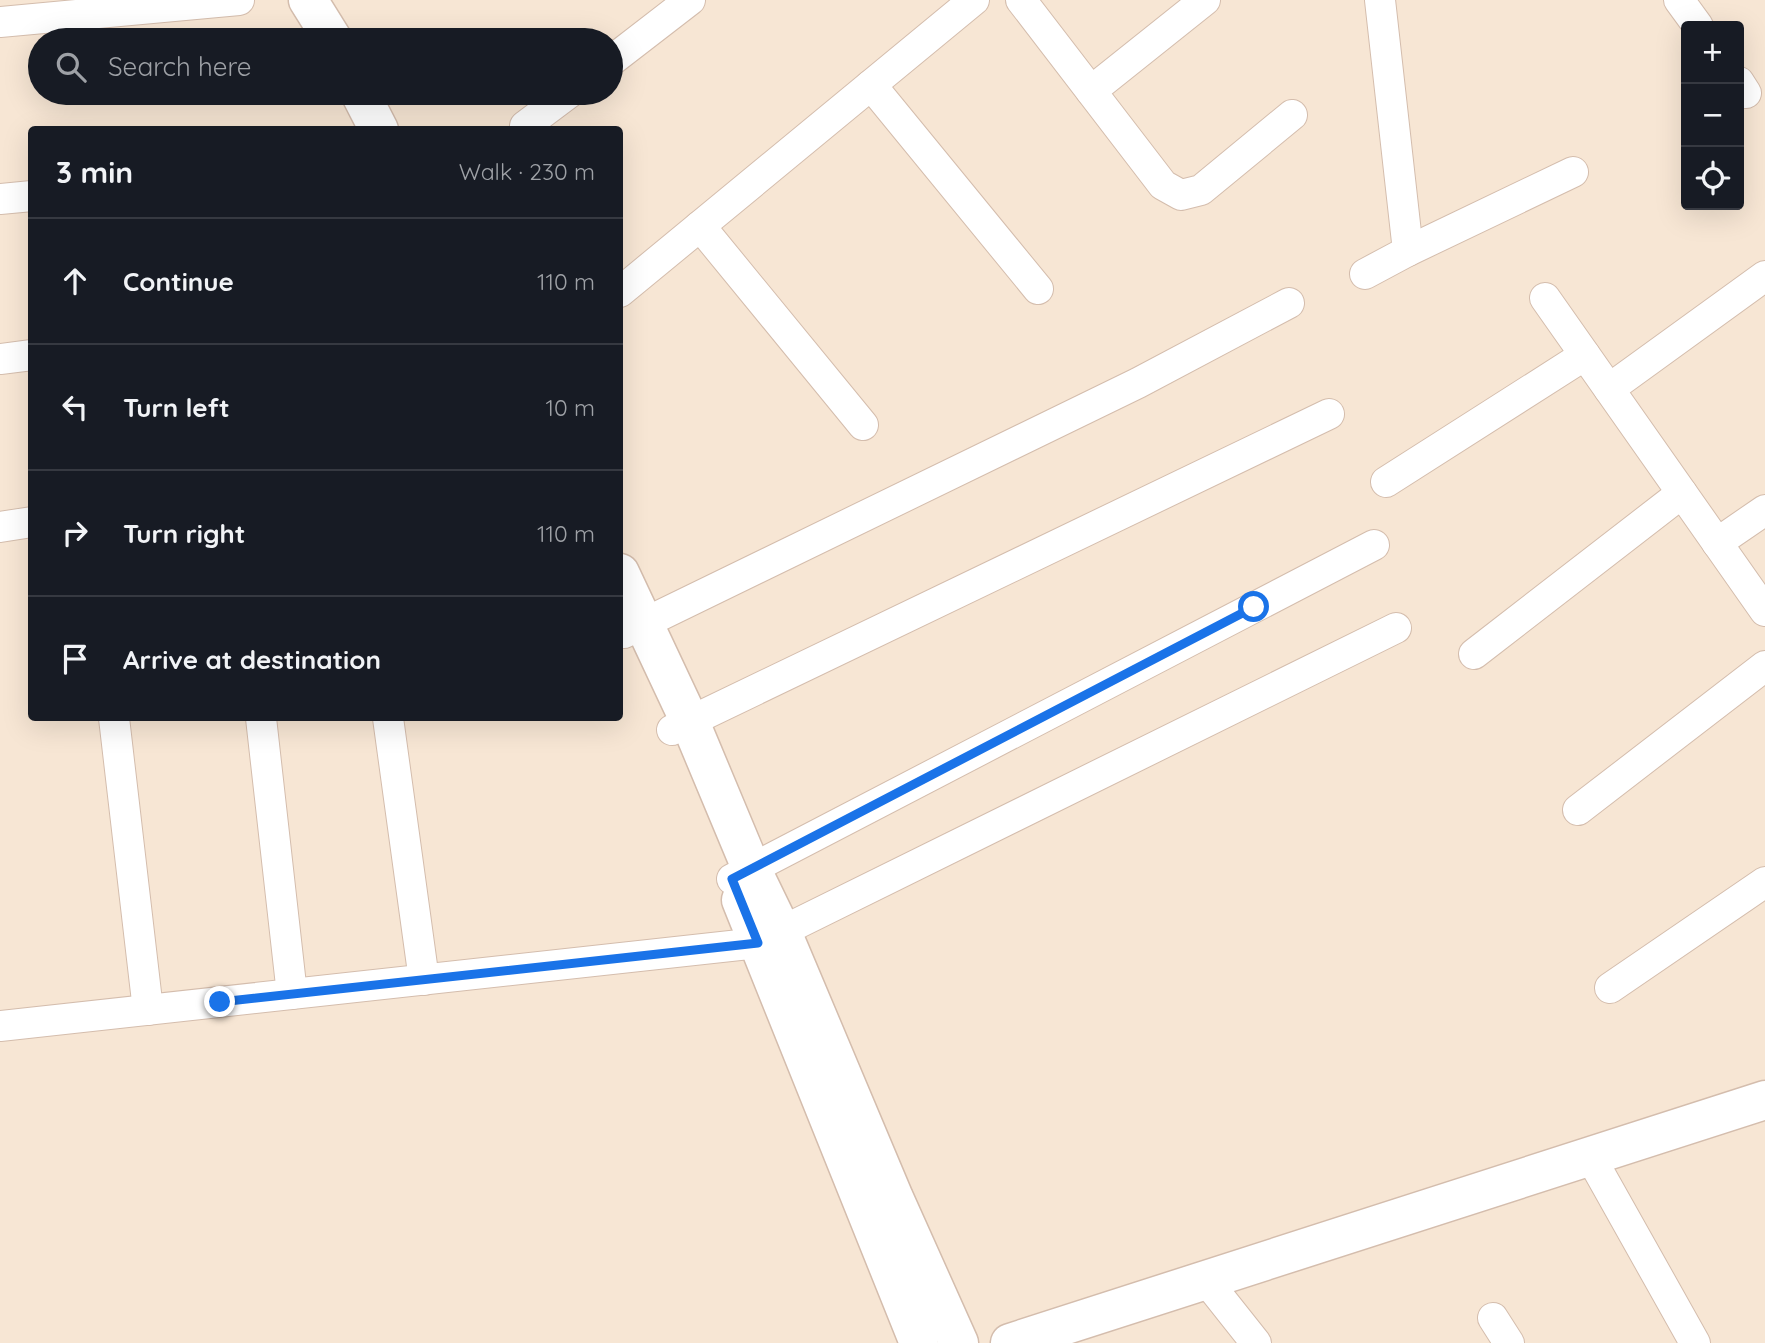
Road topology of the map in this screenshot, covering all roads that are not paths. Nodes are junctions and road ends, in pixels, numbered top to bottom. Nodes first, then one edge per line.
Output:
1 (239, 0) edge
2 (307, 0) edge
3 (333, 0) edge
4 (690, 0) edge
5 (974, 0) edge
6 (1021, 0) edge
7 (1205, 0) edge
8 (1380, 0) edge
9 (1679, 0) edge
10 (1694, 21) edge
11 (0, 22) edge
12 (325, 28) edge
13 (349, 28) edge
14 (623, 52) edge
15 (871, 85) junction
16 (1091, 91) junction
17 (366, 105) edge
18 (387, 105) edge
19 (553, 105) edge
20 (1292, 115) dead end
21 (377, 126) edge
22 (396, 126) edge
23 (525, 126) dead end
24 (1573, 172) dead end
25 (28, 196) edge
26 (0, 199) edge
27 (700, 226) junction
28 (1408, 251) junction
29 (1365, 274) dead end
30 (1765, 276) edge
31 (1038, 289) dead end
32 (623, 290) edge
33 (1545, 298) dead end
34 (1289, 303) dead end
35 (1585, 355) junction
36 (28, 356) edge
37 (0, 359) edge
38 (1609, 389) junction
39 (1329, 414) dead end
40 (863, 425) dead end
41 (1387, 482) dead end
42 (1682, 493) junction
43 (1765, 510) edge
44 (28, 523) edge
45 (0, 527) edge
46 (1717, 542) junction
47 (1374, 545) dead end
48 (623, 591) edge
49 (1765, 611) edge
50 (629, 626) edge
51 (1396, 628) dead end
52 (1475, 654) dead end
53 (1765, 666) edge
54 (114, 721) edge
55 (261, 721) edge
56 (388, 721) edge
57 (681, 726) junction
58 (1578, 810) dead end
59 (742, 874) junction
60 (1765, 882) edge
61 (770, 938) junction
62 (424, 980) junction
63 (1610, 988) dead end
64 (292, 994) junction
65 (148, 1010) junction
66 (0, 1026) edge
67 (1765, 1100) edge
68 (1591, 1156) junction
69 (1206, 1280) junction
70 (1493, 1318) dead end
71 (941, 1341) edge
72 (996, 1343) edge
73 (1010, 1343) edge
74 (1256, 1343) edge
75 (1509, 1343) edge
76 (1696, 1343) edge

1 - 11 street
2 - 12 street
3 - 13 street
4 - 14 street
5 - 15 street
6 - 16 street
7 - 16 street
8 - 28 street
9 - 10 street
15 - 27 street
15 - 31 street
16 - 20 street
17 - 21 street
18 - 22 street
19 - 23 street
24 - 28 street
25 - 26 street
27 - 32 street
27 - 40 street
28 - 29 street
30 - 38 street
33 - 35 street
34 - 50 street
35 - 38 street
35 - 41 street
36 - 37 street
38 - 42 street
39 - 57 street
42 - 46 street
42 - 52 street
43 - 46 street
44 - 45 street
46 - 49 street
47 - 59 street
48 - 50 street
50 - 57 street
51 - 61 street
53 - 58 street
54 - 65 street
55 - 64 street
56 - 62 street
57 - 59 street
59 - 61 street
60 - 63 street
61 - 62 street
61 - 71 street
62 - 64 street
64 - 65 street
65 - 66 street
67 - 68 street
68 - 69 street
68 - 76 street
69 - 73 street
69 - 74 street
70 - 75 street
71 - 72 street

